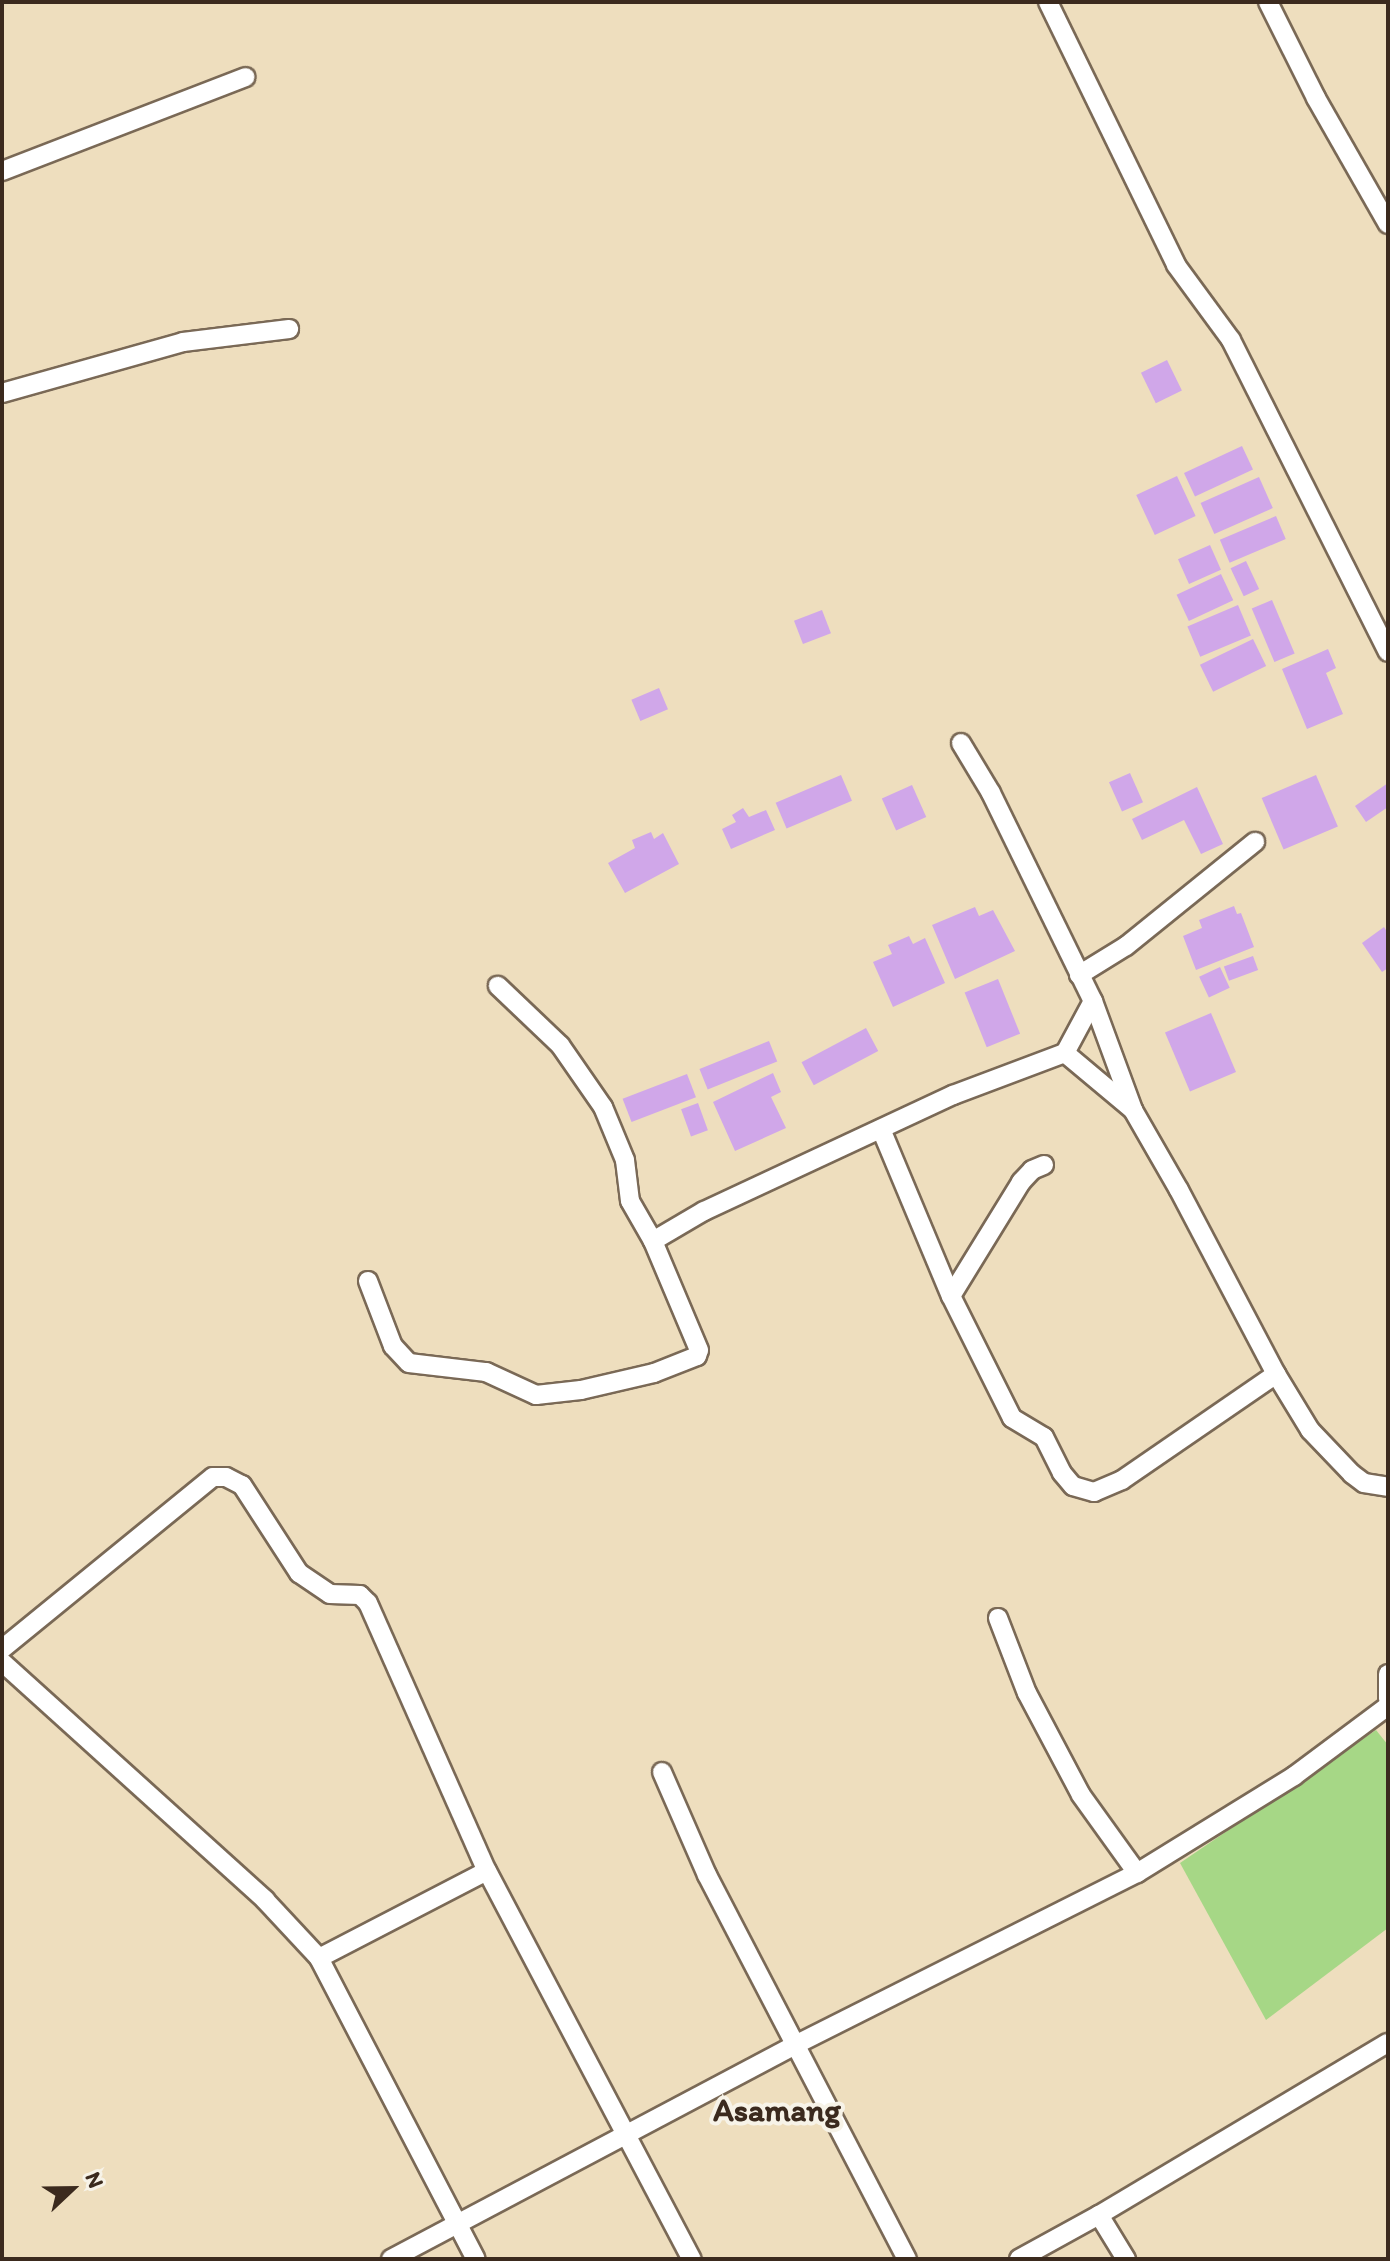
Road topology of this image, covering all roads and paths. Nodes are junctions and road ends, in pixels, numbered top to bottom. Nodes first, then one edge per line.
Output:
1 (1048, 2) edge
2 (1268, 2) edge
3 (245, 77) dead end
4 (2, 171) edge
5 (1388, 224) edge
6 (289, 329) dead end
7 (2, 393) edge
8 (1388, 649) edge
9 (961, 743) dead end
10 (1255, 842) dead end
11 (1079, 975) junction
12 (498, 986) dead end
13 (1093, 1001) junction
14 (1065, 1053) junction
15 (1133, 1110) junction
16 (881, 1129) junction
17 (1044, 1165) dead end
18 (653, 1241) junction
19 (368, 1281) dead end
20 (951, 1296) junction
21 (1276, 1374) junction
22 (1388, 1487) edge
23 (998, 1618) dead end
24 (2, 1649) edge
25 (2, 1662) edge
26 (1388, 1674) edge
27 (9, 1682) edge
28 (1388, 1699) edge
29 (1388, 1706) edge
30 (662, 1772) dead end
31 (487, 1871) junction
32 (1137, 1873) junction
33 (319, 1958) junction
34 (1388, 2043) edge
35 (797, 2044) junction
36 (627, 2135) junction
37 (1099, 2215) junction
38 (458, 2225) junction
39 (391, 2259) edge
40 (476, 2259) edge
41 (692, 2259) edge
42 (907, 2259) edge
43 (1019, 2259) edge
44 (1126, 2259) edge

1 - 8 street
2 - 5 street
3 - 4 street
6 - 7 street
9 - 11 street
10 - 11 street
11 - 13 street
12 - 18 street
13 - 14 street
13 - 15 street
14 - 15 street
14 - 16 street
15 - 21 street
16 - 18 street
16 - 20 street
17 - 20 street
18 - 19 street
20 - 21 street
21 - 22 street
23 - 32 street
24 - 31 street
25 - 27 street
26 - 28 street
27 - 33 street
29 - 32 street
30 - 35 street
31 - 33 street
31 - 36 street
32 - 35 street
33 - 38 street
34 - 37 street
35 - 36 street
35 - 42 street
36 - 38 street
36 - 41 street
37 - 43 street
37 - 44 street
38 - 39 street
38 - 40 street

